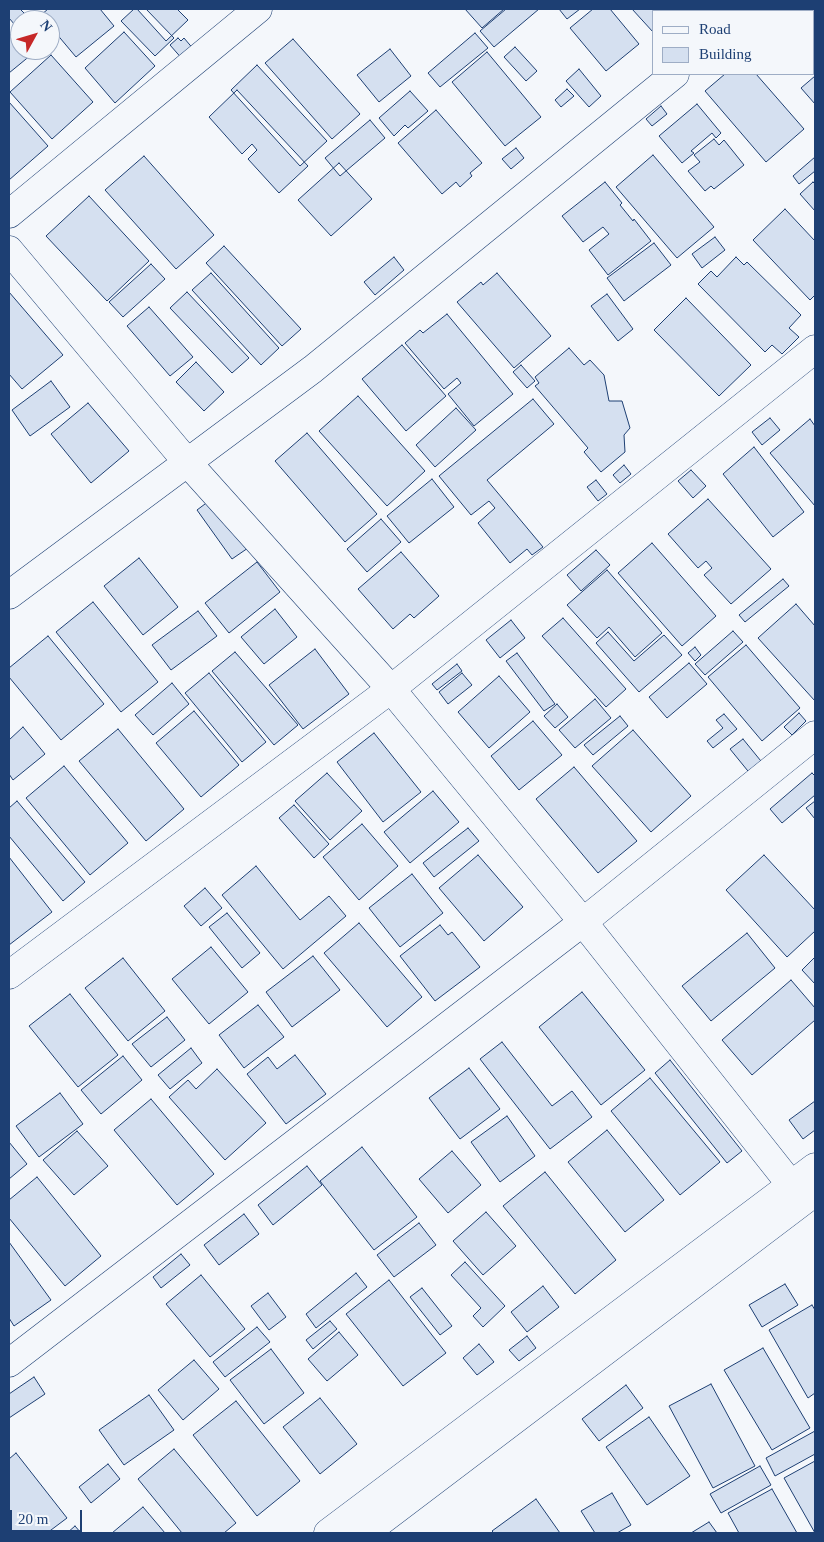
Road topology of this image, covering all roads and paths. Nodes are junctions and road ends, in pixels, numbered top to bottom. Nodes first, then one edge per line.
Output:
1 (258, 9) edge
2 (674, 75) edge
3 (9, 214) edge
4 (9, 250) edge
5 (815, 349) edge
6 (187, 462) junction
7 (9, 595) edge
8 (391, 689) junction
9 (815, 735) edge
10 (583, 922) junction
11 (9, 975) edge
12 (815, 1166) edge
13 (804, 1189) edge
14 (9, 1363) edge
15 (328, 1533) edge
16 (365, 1533) edge

1 - 3 street
2 - 6 street
4 - 6 street
5 - 8 street
6 - 7 street
6 - 8 street
8 - 10 street
8 - 11 street
9 - 10 street
10 - 13 street
10 - 14 street
12 - 13 street
13 - 15 street
13 - 16 street

